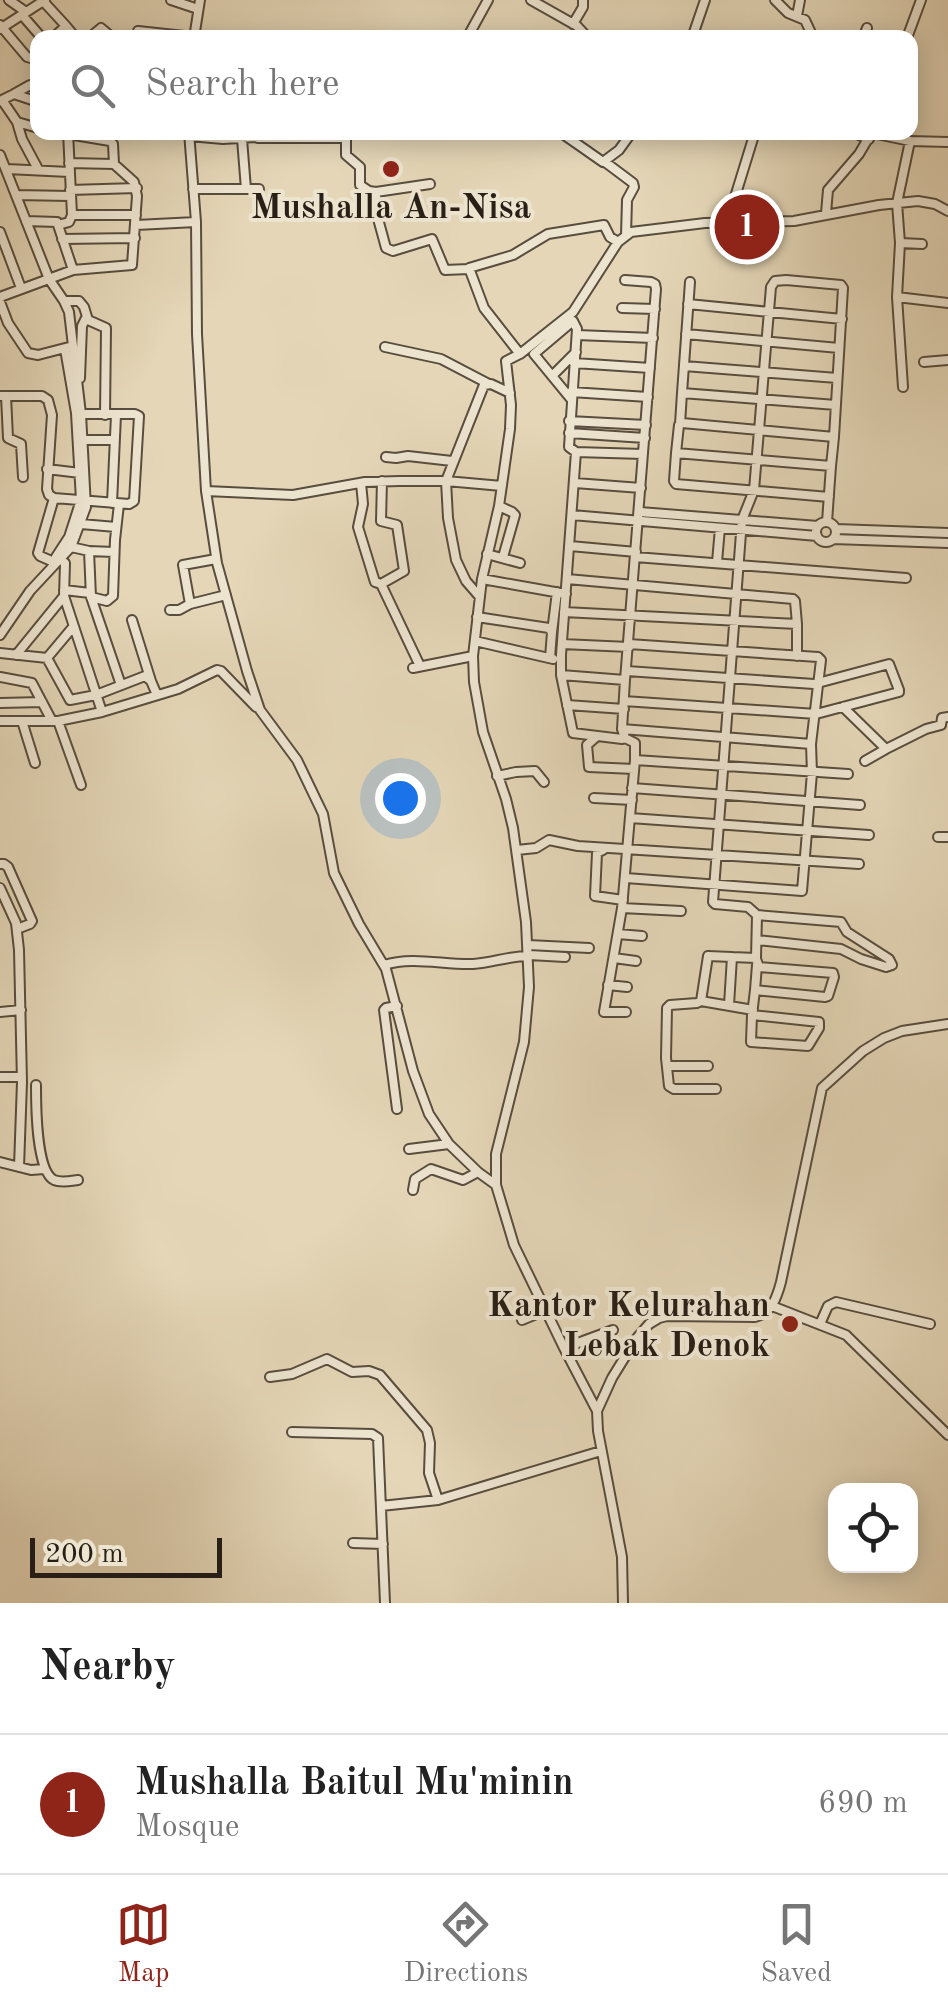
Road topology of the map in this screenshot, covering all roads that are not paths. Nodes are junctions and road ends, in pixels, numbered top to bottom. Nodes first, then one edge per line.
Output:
1 (9, 0) edge
2 (171, 0) edge
3 (488, 0) edge
4 (531, 0) edge
5 (583, 0) edge
6 (705, 0) edge
7 (775, 0) edge
8 (800, 0) edge
9 (920, 0) edge
10 (44, 1) edge
11 (199, 4) edge
12 (24, 14) junction
13 (797, 16) junction
14 (573, 24) junction
15 (66, 26) junction
16 (1, 27) edge
17 (36, 30) edge
18 (62, 30) edge
19 (69, 30) edge
20 (195, 30) edge
21 (471, 30) edge
22 (579, 30) edge
23 (695, 30) edge
24 (809, 30) edge
25 (910, 30) edge
26 (30, 58) edge
27 (30, 85) edge
28 (14, 94) junction
29 (1, 100) edge
30 (30, 100) edge
31 (17, 122) junction
32 (30, 126) edge
33 (68, 140) edge
34 (105, 140) edge
35 (189, 140) edge
36 (242, 140) edge
37 (346, 140) edge
38 (570, 140) edge
39 (626, 140) edge
40 (752, 140) edge
41 (867, 140) edge
42 (904, 140) edge
43 (910, 141) junction
44 (948, 142) edge
45 (0, 155) edge
46 (605, 162) junction
47 (114, 164) junction
48 (69, 168) junction
49 (7, 169) junction
50 (38, 169) junction
51 (11, 184) junction
52 (430, 184) dead end
53 (0, 188) edge
54 (137, 188) junction
55 (193, 189) junction
56 (246, 189) junction
57 (259, 189) dead end
58 (376, 192) junction
59 (70, 193) junction
60 (16, 195) junction
61 (897, 204) junction
62 (948, 211) edge
63 (826, 213) junction
64 (72, 215) junction
65 (136, 220) junction
66 (26, 221) junction
67 (196, 222) junction
68 (733, 222) junction
69 (58, 226) junction
70 (1, 238) edge
71 (134, 238) junction
72 (622, 238) junction
73 (62, 239) junction
74 (900, 243) junction
75 (922, 244) dead end
76 (12, 266) junction
77 (468, 269) junction
78 (73, 270) junction
79 (0, 271) edge
80 (49, 279) junction
81 (625, 280) dead end
82 (690, 282) dead end
83 (22, 288) junction
84 (897, 296) junction
85 (0, 299) edge
86 (64, 301) junction
87 (948, 303) edge
88 (688, 304) junction
89 (622, 308) dead end
90 (654, 309) junction
91 (768, 311) junction
92 (86, 318) junction
93 (842, 320) junction
94 (686, 334) junction
95 (577, 335) junction
96 (653, 338) junction
97 (765, 342) junction
98 (68, 347) junction
99 (385, 347) dead end
100 (839, 348) junction
101 (576, 352) junction
102 (520, 354) junction
103 (948, 360) edge
104 (924, 362) dead end
105 (574, 363) junction
106 (684, 366) junction
107 (650, 368) junction
108 (763, 371) junction
109 (552, 376) junction
110 (838, 378) junction
111 (487, 383) junction
112 (78, 384) junction
113 (903, 387) dead end
114 (510, 393) junction
115 (682, 393) junction
116 (571, 395) junction
117 (3, 396) edge
118 (648, 397) junction
119 (761, 400) junction
120 (836, 405) junction
121 (78, 413) junction
122 (105, 414) junction
123 (52, 415) junction
124 (116, 415) junction
125 (569, 420) junction
126 (680, 424) junction
127 (646, 425) junction
128 (758, 430) junction
129 (569, 434) junction
130 (834, 437) junction
131 (645, 438) junction
132 (114, 440) junction
133 (81, 446) junction
134 (576, 452) junction
135 (676, 453) junction
136 (643, 454) junction
137 (386, 458) dead end
138 (452, 460) junction
139 (757, 460) junction
140 (832, 466) junction
141 (47, 469) junction
142 (80, 473) junction
143 (23, 477) dead end
144 (446, 481) junction
145 (382, 482) junction
146 (361, 483) junction
147 (575, 483) junction
148 (502, 486) junction
149 (641, 488) junction
150 (754, 490) junction
151 (206, 491) junction
152 (828, 497) junction
153 (54, 498) junction
154 (84, 501) junction
155 (115, 503) junction
156 (499, 506) junction
157 (572, 515) junction
158 (639, 517) junction
159 (742, 520) junction
160 (80, 524) junction
161 (116, 527) junction
162 (720, 528) junction
163 (820, 528) junction
164 (836, 529) junction
165 (741, 530) junction
166 (948, 533) edge
167 (833, 539) junction
168 (948, 543) edge
169 (570, 546) junction
170 (70, 547) junction
171 (90, 552) junction
172 (114, 552) junction
173 (487, 554) junction
174 (636, 554) junction
175 (503, 557) junction
176 (216, 559) junction
177 (57, 561) junction
178 (717, 562) junction
179 (520, 563) dead end
180 (739, 564) junction
181 (906, 578) dead end
182 (482, 579) junction
183 (567, 580) junction
184 (381, 584) junction
185 (634, 585) junction
186 (737, 592) junction
187 (64, 593) junction
188 (561, 593) junction
189 (90, 595) junction
190 (226, 595) junction
191 (480, 596) junction
192 (190, 604) junction
193 (170, 610) dead end
194 (564, 612) junction
195 (630, 614) junction
196 (478, 617) junction
197 (132, 620) dead end
198 (735, 621) junction
199 (797, 624) junction
200 (73, 627) junction
201 (552, 632) junction
202 (0, 634) edge
203 (475, 641) junction
204 (562, 644) junction
205 (629, 646) junction
206 (732, 650) junction
207 (0, 653) edge
208 (16, 654) junction
209 (473, 656) junction
210 (796, 656) junction
211 (47, 658) junction
212 (550, 658) junction
213 (561, 660) junction
214 (561, 675) junction
215 (626, 675) junction
216 (0, 677) edge
217 (730, 679) junction
218 (152, 681) junction
219 (820, 684) junction
220 (121, 685) junction
221 (96, 695) junction
222 (157, 695) junction
223 (0, 702) edge
224 (42, 702) junction
225 (567, 704) junction
226 (624, 705) junction
227 (728, 707) junction
228 (843, 707) junction
229 (260, 710) junction
230 (102, 712) junction
231 (816, 714) junction
232 (948, 717) edge
233 (22, 721) junction
234 (55, 721) junction
235 (0, 722) edge
236 (624, 733) junction
237 (726, 736) junction
238 (596, 737) junction
239 (811, 744) junction
240 (886, 749) junction
241 (865, 762) dead end
242 (35, 763) dead end
243 (634, 764) junction
244 (723, 766) junction
245 (812, 772) junction
246 (848, 774) dead end
247 (498, 776) junction
248 (544, 782) dead end
249 (81, 784) dead end
250 (632, 788) junction
251 (721, 794) junction
252 (594, 798) dead end
253 (632, 800) junction
254 (809, 802) junction
255 (860, 805) dead end
256 (630, 818) junction
257 (718, 824) junction
258 (807, 830) junction
259 (869, 835) dead end
260 (517, 850) junction
261 (628, 850) junction
262 (717, 854) junction
263 (804, 859) junction
264 (0, 864) edge
265 (859, 864) dead end
266 (626, 878) junction
267 (714, 883) junction
268 (0, 888) edge
269 (622, 904) junction
270 (681, 911) dead end
271 (757, 915) junction
272 (17, 929) junction
273 (845, 930) junction
274 (618, 934) junction
275 (642, 936) dead end
276 (758, 940) junction
277 (589, 948) dead end
278 (841, 949) junction
279 (528, 952) junction
280 (565, 957) dead end
281 (732, 957) junction
282 (614, 958) junction
283 (636, 961) dead end
284 (756, 962) junction
285 (384, 965) junction
286 (608, 986) junction
287 (628, 987) dead end
288 (755, 990) junction
289 (701, 1001) junction
290 (397, 1006) junction
291 (728, 1006) junction
292 (21, 1010) junction
293 (0, 1012) edge
294 (626, 1012) dead end
295 (753, 1013) junction
296 (948, 1024) edge
297 (666, 1066) junction
298 (708, 1066) dead end
299 (22, 1077) junction
300 (0, 1078) edge
301 (36, 1085) dead end
302 (716, 1089) dead end
303 (397, 1108) dead end
304 (448, 1144) junction
305 (409, 1148) dead end
306 (0, 1162) edge
307 (19, 1168) junction
308 (44, 1169) junction
309 (478, 1172) junction
310 (78, 1180) dead end
311 (496, 1185) junction
312 (412, 1190) dead end
313 (772, 1306) junction
314 (546, 1310) junction
315 (522, 1320) dead end
316 (820, 1324) junction
317 (930, 1324) dead end
318 (613, 1330) dead end
319 (564, 1348) junction
320 (270, 1377) dead end
321 (598, 1411) junction
322 (292, 1432) dead end
323 (948, 1435) edge
324 (601, 1451) junction
325 (438, 1500) junction
326 (382, 1506) junction
327 (353, 1543) dead end
328 (383, 1544) junction
329 (385, 1603) edge
330 (624, 1603) edge

1 - 12 street
2 - 11 street
3 - 21 street
4 - 14 street
5 - 14 street
6 - 23 street
7 - 13 street
8 - 13 street
9 - 25 street
10 - 12 street
10 - 15 street
11 - 20 street
12 - 16 street
12 - 17 street
13 - 24 street
14 - 22 street
15 - 18 street
15 - 19 street
16 - 26 street
27 - 28 street
28 - 29 street
28 - 30 street
29 - 31 street
31 - 32 street
31 - 50 street
33 - 48 street
34 - 47 street
35 - 55 street
36 - 56 street
37 - 58 street
38 - 46 street
39 - 46 street
40 - 68 street
41 - 63 street
42 - 43 street
43 - 44 street
43 - 61 street
45 - 49 street
46 - 72 street
47 - 48 street
47 - 54 street
48 - 50 street
48 - 59 street
49 - 50 street
49 - 51 street
51 - 53 street
51 - 60 street
52 - 58 street
54 - 59 street
54 - 65 street
55 - 56 street
55 - 67 street
56 - 57 street
58 - 77 street
59 - 60 street
59 - 64 street
60 - 66 street
61 - 62 street
61 - 63 street
61 - 74 street
63 - 68 street
64 - 65 street
64 - 69 street
65 - 67 street
65 - 71 street
66 - 69 street
66 - 80 street
67 - 151 street
68 - 72 street
69 - 73 street
70 - 76 street
71 - 73 street
71 - 78 street
72 - 77 street
72 - 102 street
73 - 78 street
74 - 75 street
74 - 84 street
76 - 79 street
76 - 83 street
77 - 102 street
78 - 80 street
80 - 83 street
80 - 86 street
81 - 90 street
82 - 88 street
83 - 85 street
84 - 87 street
84 - 113 street
85 - 98 street
86 - 92 street
86 - 98 street
88 - 91 street
88 - 94 street
89 - 90 street
90 - 96 street
91 - 93 street
91 - 93 street
91 - 97 street
92 - 112 street
92 - 122 street
93 - 100 street
94 - 97 street
94 - 106 street
95 - 96 street
95 - 101 street
95 - 109 street
96 - 107 street
97 - 100 street
97 - 108 street
98 - 112 street
98 - 121 street
99 - 111 street
100 - 110 street
101 - 105 street
101 - 109 street
102 - 114 street
103 - 104 street
105 - 107 street
105 - 116 street
106 - 108 street
106 - 115 street
107 - 118 street
108 - 110 street
108 - 119 street
109 - 116 street
110 - 120 street
111 - 114 street
111 - 138 street
112 - 121 street
114 - 148 street
115 - 119 street
115 - 126 street
116 - 118 street
116 - 125 street
117 - 123 street
117 - 143 street
118 - 127 street
119 - 120 street
119 - 128 street
120 - 130 street
121 - 122 street
121 - 123 street
121 - 133 street
122 - 124 street
123 - 141 street
124 - 132 street
124 - 155 street
125 - 127 street
125 - 129 street
126 - 128 street
126 - 135 street
127 - 131 street
128 - 130 street
128 - 139 street
129 - 131 street
129 - 134 street
130 - 140 street
131 - 136 street
132 - 133 street
132 - 155 street
133 - 142 street
133 - 154 street
134 - 136 street
134 - 147 street
135 - 139 street
135 - 150 street
136 - 149 street
137 - 138 street
138 - 144 street
139 - 140 street
139 - 150 street
140 - 152 street
141 - 142 street
141 - 153 street
142 - 154 street
144 - 145 street
144 - 148 street
144 - 191 street
145 - 146 street
145 - 184 street
146 - 151 street
146 - 184 street
147 - 149 street
147 - 157 street
148 - 156 street
149 - 158 street
150 - 152 street
150 - 159 street
151 - 176 street
152 - 163 street
153 - 154 street
153 - 177 street
154 - 155 street
154 - 160 street
154 - 177 street
155 - 161 street
156 - 173 street
156 - 175 street
157 - 158 street
157 - 169 street
158 - 159 street
158 - 162 street
158 - 174 street
159 - 163 street
159 - 165 street
160 - 161 street
160 - 170 street
161 - 172 street
162 - 165 street
162 - 178 street
163 - 164 street
163 - 165 street
163 - 167 street
164 - 166 street
164 - 167 street
165 - 180 street
167 - 168 street
169 - 174 street
169 - 183 street
170 - 171 street
170 - 177 street
171 - 172 street
171 - 189 street
172 - 189 street
173 - 175 street
173 - 182 street
174 - 178 street
174 - 185 street
175 - 179 street
176 - 190 street
176 - 192 street
177 - 187 street
177 - 202 street
178 - 180 street
180 - 181 street
180 - 186 street
182 - 188 street
182 - 191 street
183 - 185 street
183 - 188 street
184 - 209 street
185 - 186 street
185 - 195 street
186 - 198 street
186 - 199 street
187 - 189 street
187 - 200 street
187 - 208 street
188 - 194 street
188 - 201 street
189 - 220 street
190 - 192 street
190 - 229 street
191 - 196 street
192 - 193 street
194 - 195 street
194 - 204 street
195 - 198 street
195 - 205 street
196 - 201 street
196 - 203 street
197 - 218 street
198 - 199 street
198 - 206 street
199 - 210 street
200 - 211 street
200 - 221 street
201 - 212 street
203 - 209 street
203 - 212 street
204 - 205 street
204 - 213 street
205 - 206 street
205 - 215 street
206 - 210 street
206 - 217 street
207 - 208 street
208 - 211 street
209 - 247 street
210 - 219 street
211 - 221 street
212 - 213 street
213 - 214 street
214 - 215 street
214 - 225 street
215 - 217 street
215 - 226 street
216 - 224 street
217 - 219 street
217 - 227 street
218 - 220 street
218 - 222 street
219 - 228 street
219 - 231 street
220 - 221 street
221 - 230 street
222 - 229 street
222 - 230 street
223 - 224 street
224 - 234 street
225 - 226 street
225 - 238 street
226 - 227 street
226 - 236 street
227 - 231 street
227 - 237 street
228 - 231 street
228 - 240 street
229 - 285 street
230 - 234 street
231 - 239 street
232 - 240 street
233 - 234 street
233 - 235 street
233 - 242 street
234 - 249 street
236 - 237 street
236 - 238 street
236 - 243 street
237 - 239 street
237 - 244 street
238 - 243 street
239 - 245 street
240 - 241 street
243 - 244 street
243 - 250 street
244 - 245 street
244 - 251 street
245 - 246 street
245 - 254 street
247 - 248 street
247 - 260 street
250 - 251 street
250 - 253 street
251 - 254 street
251 - 257 street
252 - 253 street
253 - 256 street
254 - 255 street
254 - 258 street
256 - 257 street
256 - 261 street
257 - 258 street
257 - 262 street
258 - 259 street
258 - 263 street
260 - 261 street
260 - 279 street
261 - 262 street
261 - 266 street
261 - 269 street
262 - 263 street
262 - 267 street
263 - 265 street
263 - 267 street
264 - 272 street
266 - 267 street
266 - 269 street
267 - 271 street
268 - 272 street
269 - 270 street
269 - 274 street
271 - 273 street
271 - 276 street
272 - 292 street
273 - 278 street
273 - 278 street
274 - 275 street
274 - 282 street
276 - 278 street
276 - 284 street
277 - 279 street
279 - 280 street
279 - 285 street
279 - 311 street
281 - 284 street
281 - 289 street
281 - 291 street
282 - 283 street
282 - 286 street
284 - 288 street
284 - 288 street
285 - 290 street
286 - 287 street
286 - 294 street
288 - 295 street
289 - 291 street
289 - 297 street
290 - 303 street
290 - 304 street
291 - 295 street
292 - 293 street
292 - 299 street
295 - 295 street
296 - 313 street
297 - 298 street
297 - 302 street
299 - 300 street
299 - 307 street
301 - 308 street
304 - 305 street
304 - 309 street
306 - 307 street
307 - 308 street
308 - 310 street
309 - 311 street
309 - 312 street
311 - 314 street
313 - 316 street
313 - 321 street
314 - 315 street
314 - 319 street
316 - 317 street
316 - 323 street
318 - 319 street
319 - 321 street
320 - 325 street
321 - 324 street
322 - 326 street
324 - 325 street
324 - 330 street
325 - 326 street
326 - 328 street
327 - 328 street
328 - 329 street

